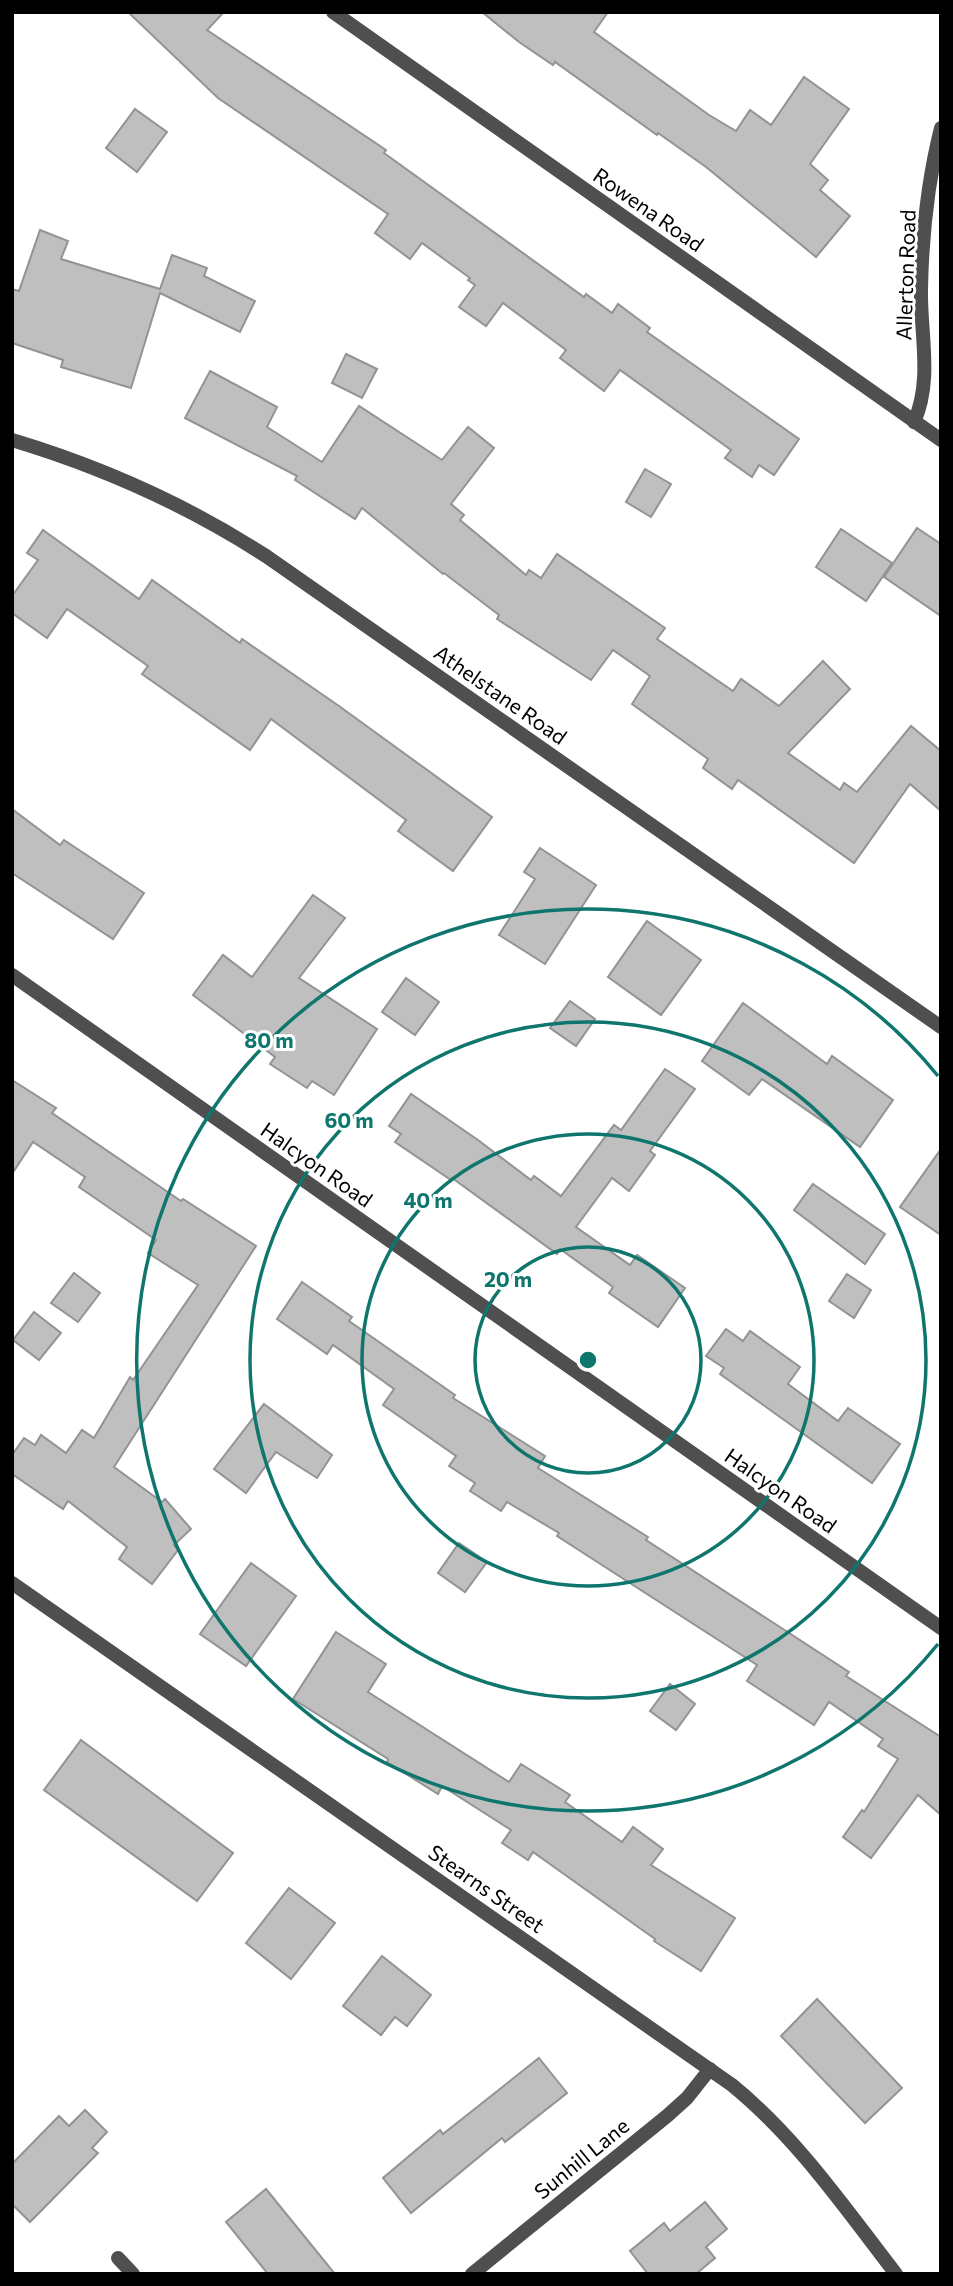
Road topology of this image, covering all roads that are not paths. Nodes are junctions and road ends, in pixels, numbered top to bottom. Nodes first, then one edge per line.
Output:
1 (332, 12) edge
2 (941, 128) edge
3 (914, 422) junction
4 (12, 440) edge
5 (941, 440) edge
6 (12, 975) edge
7 (941, 1027) edge
8 (12, 1583) edge
9 (941, 1628) edge
10 (710, 2069) junction
11 (118, 2258) dead end
12 (133, 2274) edge
13 (472, 2274) edge
14 (895, 2274) edge

1 - 3 street, Rowena Road
2 - 3 street, Allerton Road
3 - 5 street, Rowena Road
4 - 7 street, Athelstane Road
6 - 9 street, Halcyon Road
8 - 10 street, Stearns Street
10 - 13 street, Sunhill Lane
10 - 14 street, Stearns Street
11 - 12 street

